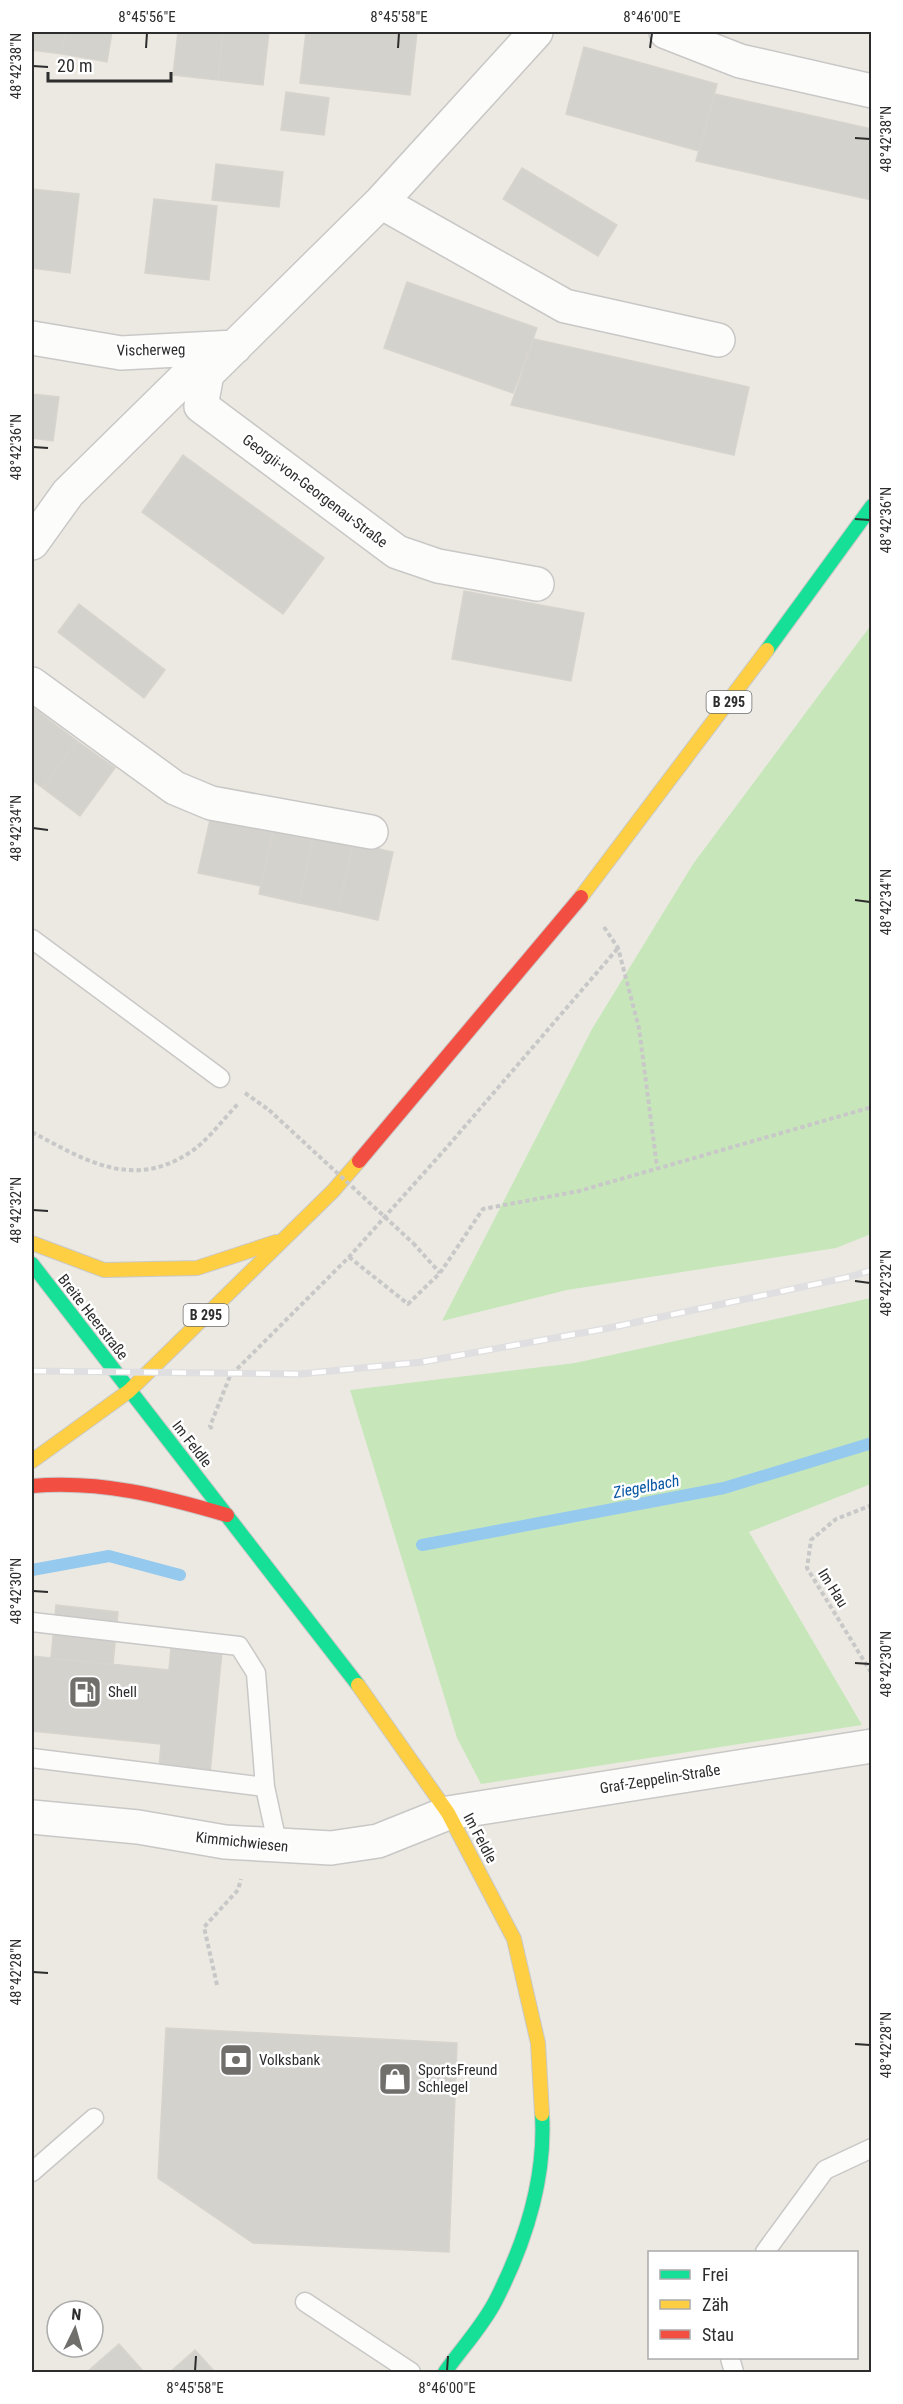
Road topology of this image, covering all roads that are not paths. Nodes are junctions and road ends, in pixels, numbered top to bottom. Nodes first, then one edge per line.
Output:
1 (536, 32) edge
2 (666, 32) edge
3 (872, 91) edge
4 (381, 202) junction
5 (32, 338) edge
6 (718, 340) dead end
7 (235, 347) junction
8 (207, 374) junction
9 (872, 506) edge
10 (32, 543) edge
11 (537, 584) dead end
12 (32, 684) edge
13 (371, 832) dead end
14 (32, 939) edge
15 (220, 1078) dead end
16 (284, 1240) junction
17 (32, 1243) edge
18 (32, 1264) edge
19 (129, 1391) junction
20 (32, 1461) edge
21 (32, 1486) edge
22 (227, 1515) junction
23 (32, 1622) edge
24 (872, 1746) edge
25 (32, 1758) edge
26 (265, 1787) junction
27 (448, 1813) junction
28 (32, 1817) edge
29 (266, 1846) junction
30 (94, 2118) dead end
31 (872, 2148) edge
32 (32, 2172) edge
33 (766, 2251) edge
34 (305, 2302) dead end
35 (411, 2373) edge
36 (445, 2373) edge

1 - 4 street
2 - 3 street
4 - 6 street
4 - 7 street
5 - 7 street, Vischerweg
7 - 8 street
8 - 10 street
8 - 11 street, Georgii-von-Georgenau-Straße
9 - 16 main road, B 295
12 - 13 street
14 - 15 lane
16 - 17 main road
16 - 19 main road, B 295
18 - 19 main road, Breite Heerstraße
19 - 20 main road, B 295
19 - 22 main road, Im Feldle
21 - 22 main road
22 - 27 main road, Im Feldle
23 - 26 lane
24 - 27 street, Graf-Zeppelin-Straße
25 - 26 lane
26 - 29 lane
27 - 29 street, Kimmichwiesen
27 - 36 main road, Im Feldle
28 - 29 street, Kimmichwiesen
30 - 32 lane
31 - 33 lane
34 - 35 lane

